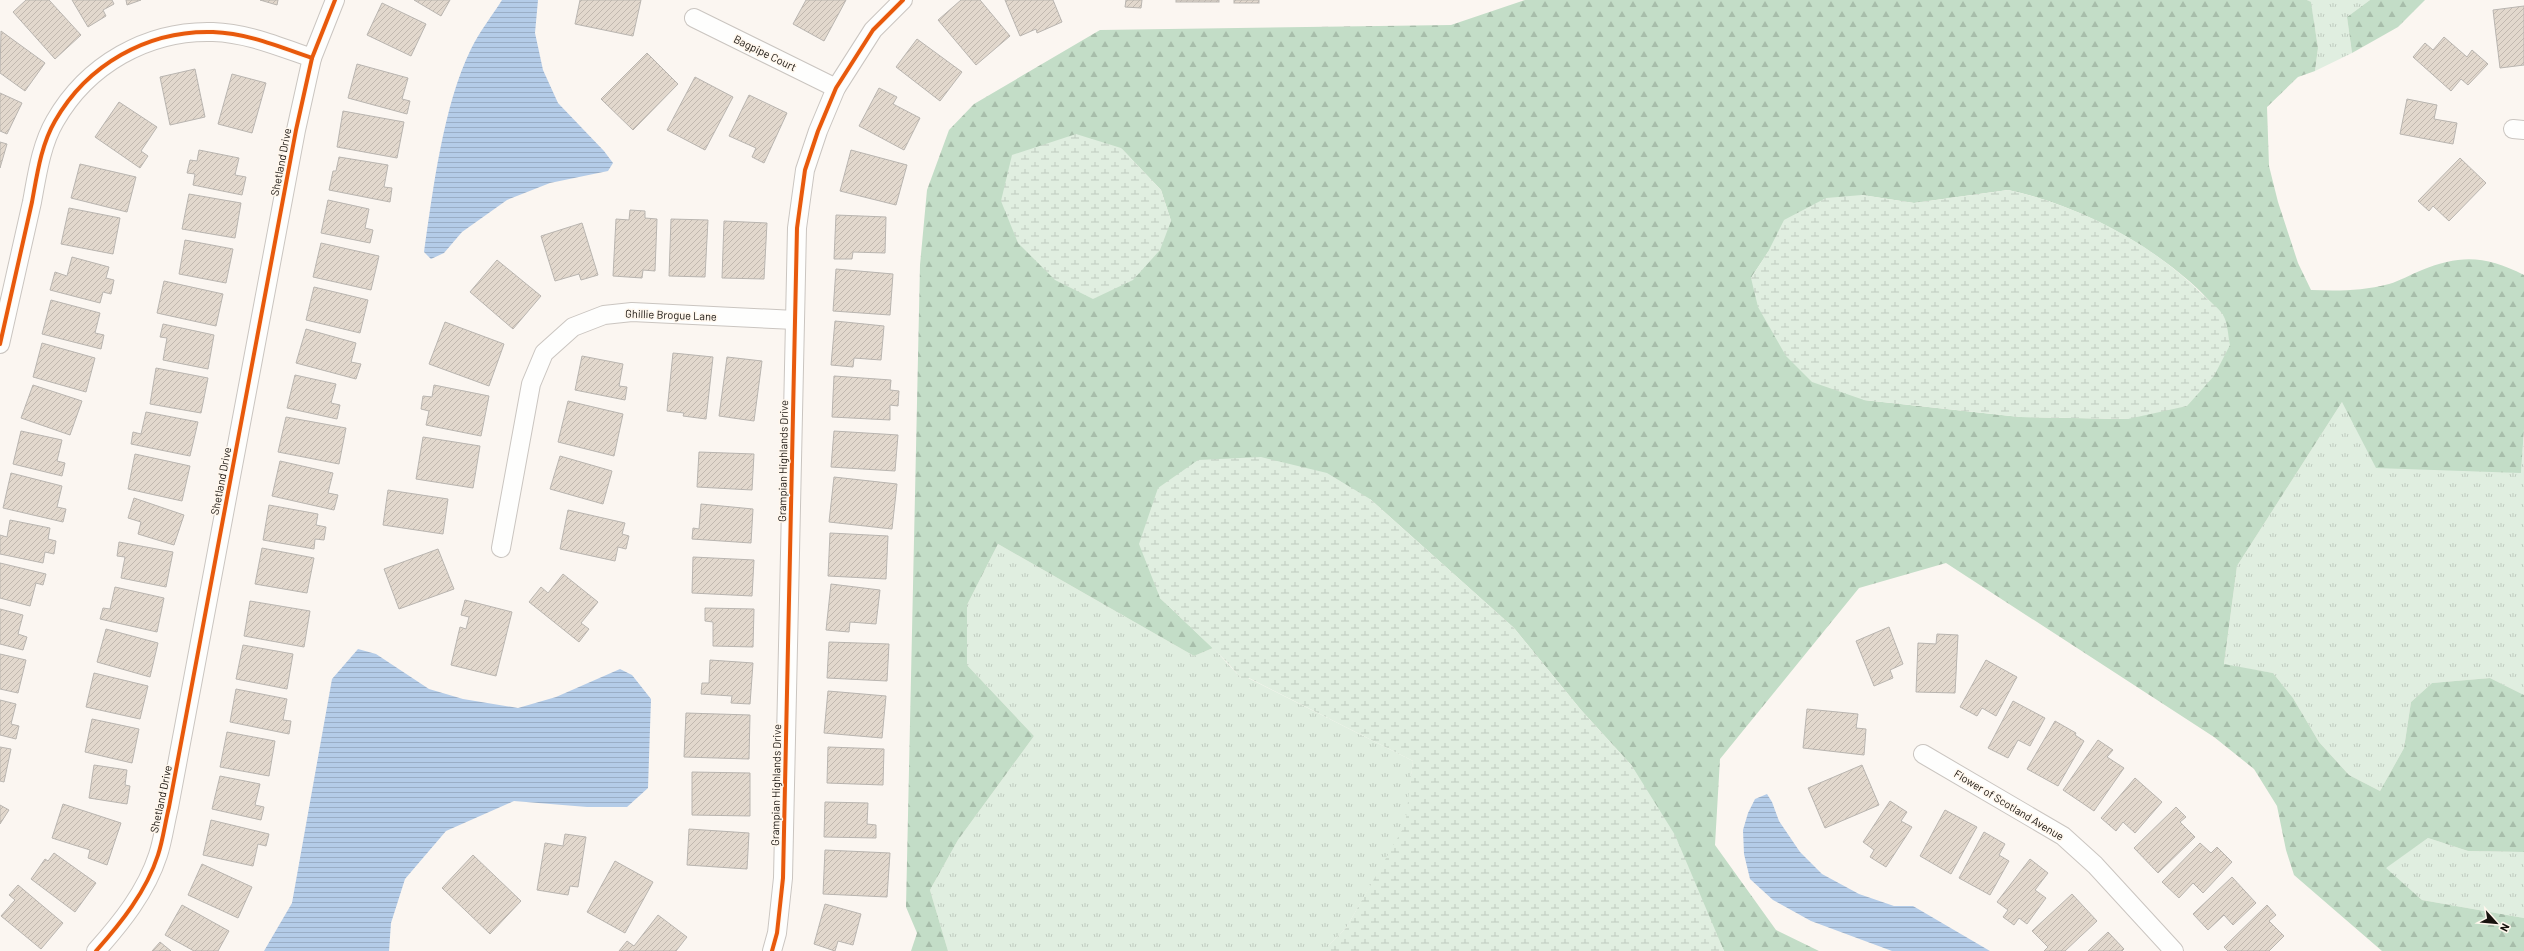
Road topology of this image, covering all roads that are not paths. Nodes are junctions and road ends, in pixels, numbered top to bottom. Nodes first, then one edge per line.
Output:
1 (334, 0) edge
2 (903, 0) edge
3 (694, 18) dead end
4 (312, 58) junction
5 (836, 88) junction
6 (795, 320) junction
7 (0, 344) edge
8 (501, 548) dead end
9 (1923, 754) dead end
10 (96, 951) edge
11 (772, 951) edge
12 (2174, 951) edge

1 - 4 street, Shetland Drive
2 - 5 street, Grampian Highlands Drive
3 - 5 street, Bagpipe Court
4 - 7 street
4 - 10 street, Shetland Drive
5 - 6 street, Grampian Highlands Drive
6 - 8 street, Ghillie Brogue Lane
6 - 11 street, Grampian Highlands Drive
9 - 12 street, Flower of Scotland Avenue

